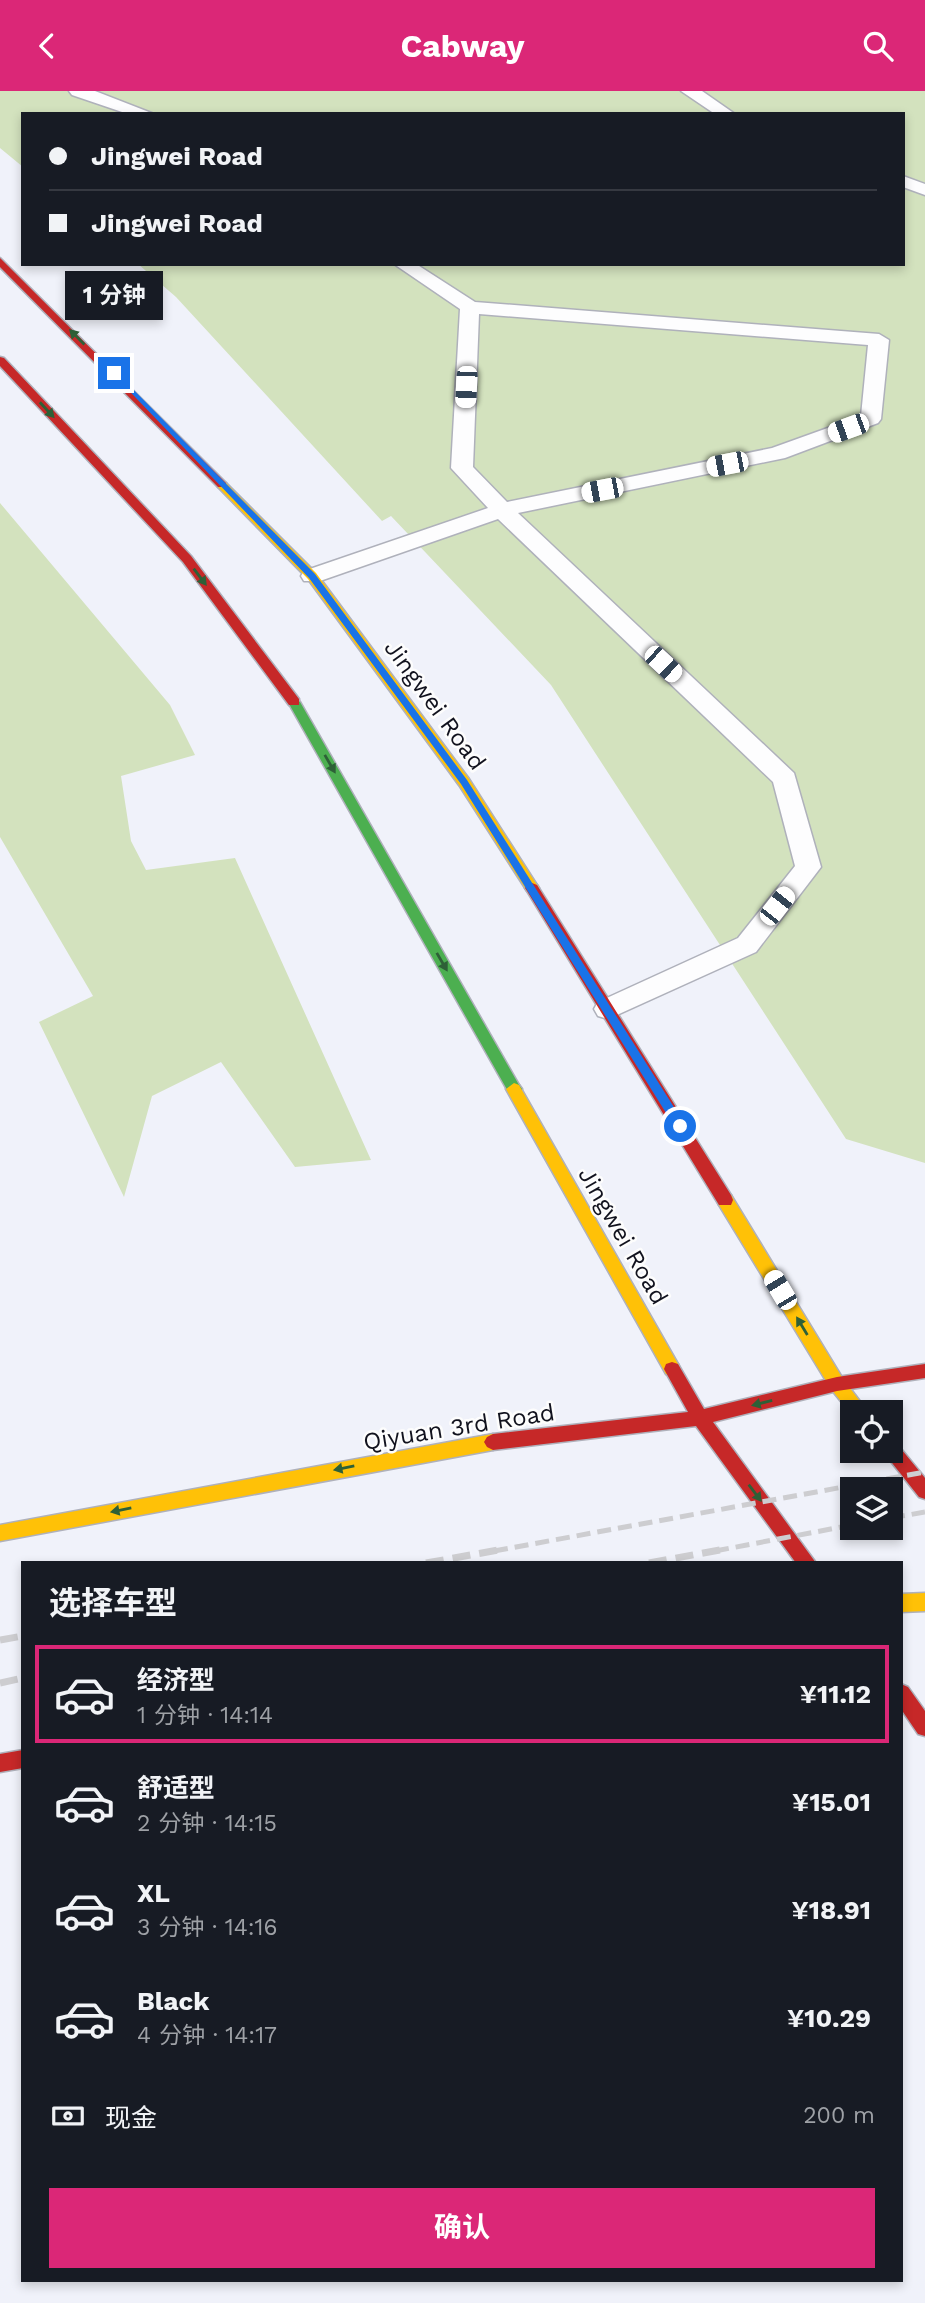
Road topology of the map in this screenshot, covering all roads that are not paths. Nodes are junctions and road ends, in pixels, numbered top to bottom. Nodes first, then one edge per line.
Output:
1 (78, 91) edge
2 (690, 91) edge
3 (140, 112) edge
4 (724, 112) edge
5 (905, 182) edge
6 (925, 190) edge
7 (0, 261) edge
8 (406, 266) edge
9 (470, 307) junction
10 (0, 360) edge
11 (502, 510) junction
12 (312, 576) junction
13 (608, 1009) junction
14 (900, 1358) dead end
15 (925, 1371) edge
16 (837, 1384) junction
17 (850, 1400) edge
18 (700, 1418) junction
19 (902, 1463) edge
20 (925, 1491) edge
21 (0, 1533) edge
22 (806, 1561) edge
23 (925, 1602) edge
24 (903, 1603) edge
25 (903, 1696) edge
26 (925, 1727) edge
27 (21, 1759) edge
28 (0, 1763) edge

1 - 3 lane
2 - 4 lane
5 - 6 lane
12 -> 7 main road, Jingwei Road
8 - 9 lane
9 - 11 lane
9 - 11 lane
10 -> 18 main road, Jingwei Road
11 - 12 lane
11 - 13 lane
12 - 13 main road, Jingwei Road
16 -> 13 main road, Jingwei Road
14 - 16 main road
15 - 16 main road, Qiyuan 3rd Road
16 - 17 main road, Jingwei Road
16 -> 18 main road, Qiyuan 3rd Road
18 -> 21 main road, Qiyuan 3rd Road
18 -> 22 main road, Jingwei Road
19 - 20 main road
23 - 24 main road
25 - 26 main road
27 - 28 main road

